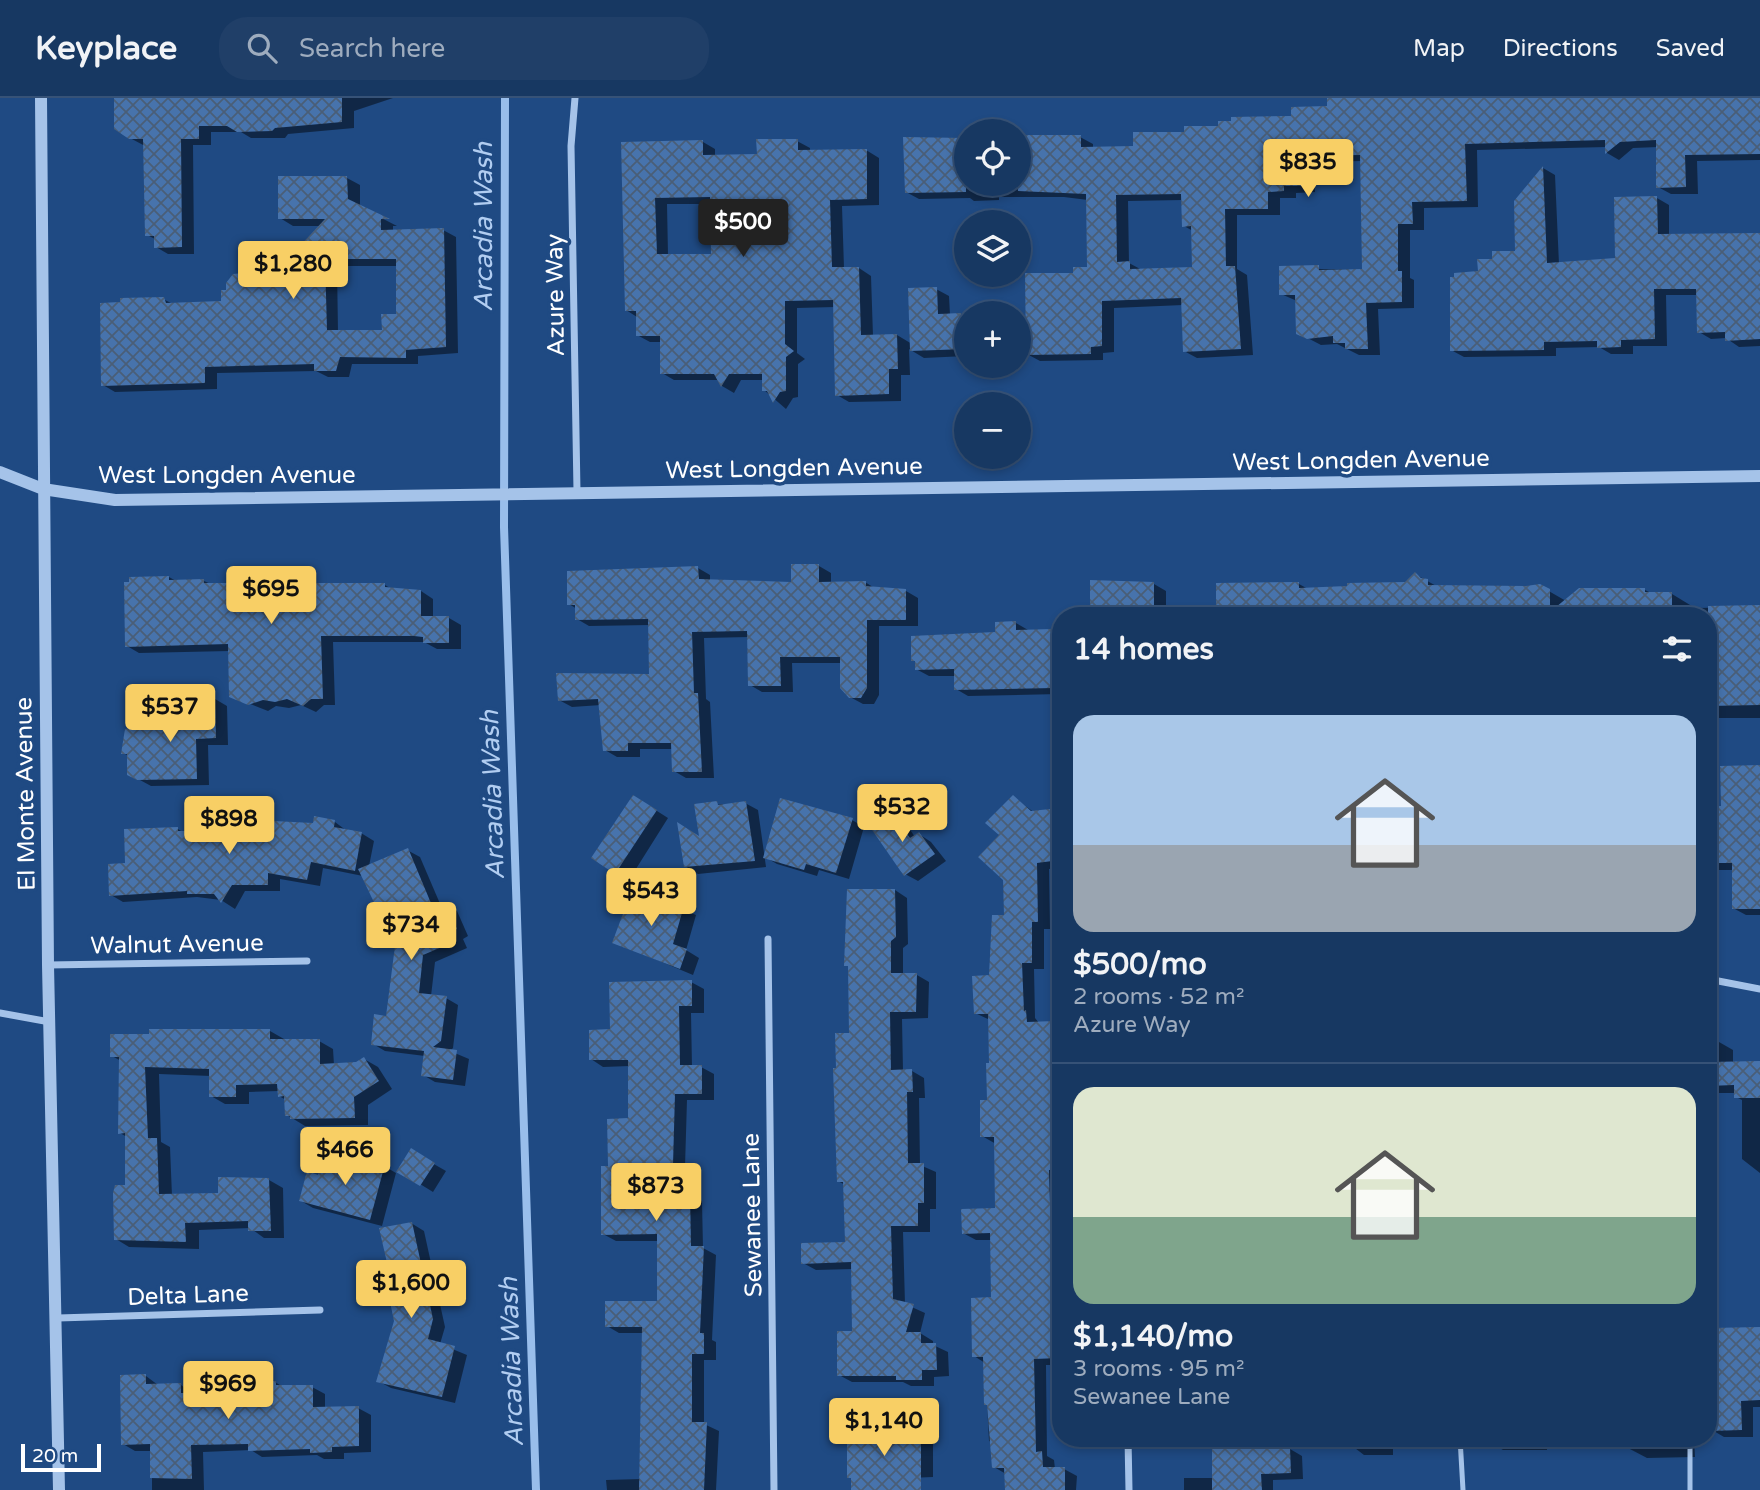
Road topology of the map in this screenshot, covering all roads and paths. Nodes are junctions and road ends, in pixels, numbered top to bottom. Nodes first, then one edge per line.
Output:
1 (41, 98) edge
2 (575, 98) edge
3 (0, 472) edge
4 (1760, 476) edge
5 (43, 489) junction
6 (577, 491) junction
7 (768, 939) dead end
8 (307, 961) dead end
9 (48, 965) junction
10 (1717, 981) edge
11 (1760, 989) edge
12 (0, 1013) edge
13 (50, 1022) junction
14 (320, 1310) dead end
15 (58, 1318) junction
16 (1128, 1447) edge
17 (1461, 1447) edge
18 (1690, 1447) edge
19 (59, 1490) edge
20 (774, 1490) edge
21 (1129, 1490) edge
22 (1463, 1490) edge
23 (1690, 1490) edge

1 - 5 street, El Monte Avenue
2 - 6 street, Azure Way
3 - 5 street, West Longden Avenue
4 - 6 street, West Longden Avenue
5 - 6 street, West Longden Avenue
5 - 9 street, El Monte Avenue
7 - 20 street, Sewanee Lane
8 - 9 street, Walnut Avenue
9 - 13 street, El Monte Avenue
10 - 11 street
12 - 13 street
13 - 15 street, El Monte Avenue
14 - 15 street, Delta Lane
15 - 19 street, El Monte Avenue
16 - 21 street
17 - 22 lane
18 - 23 lane

